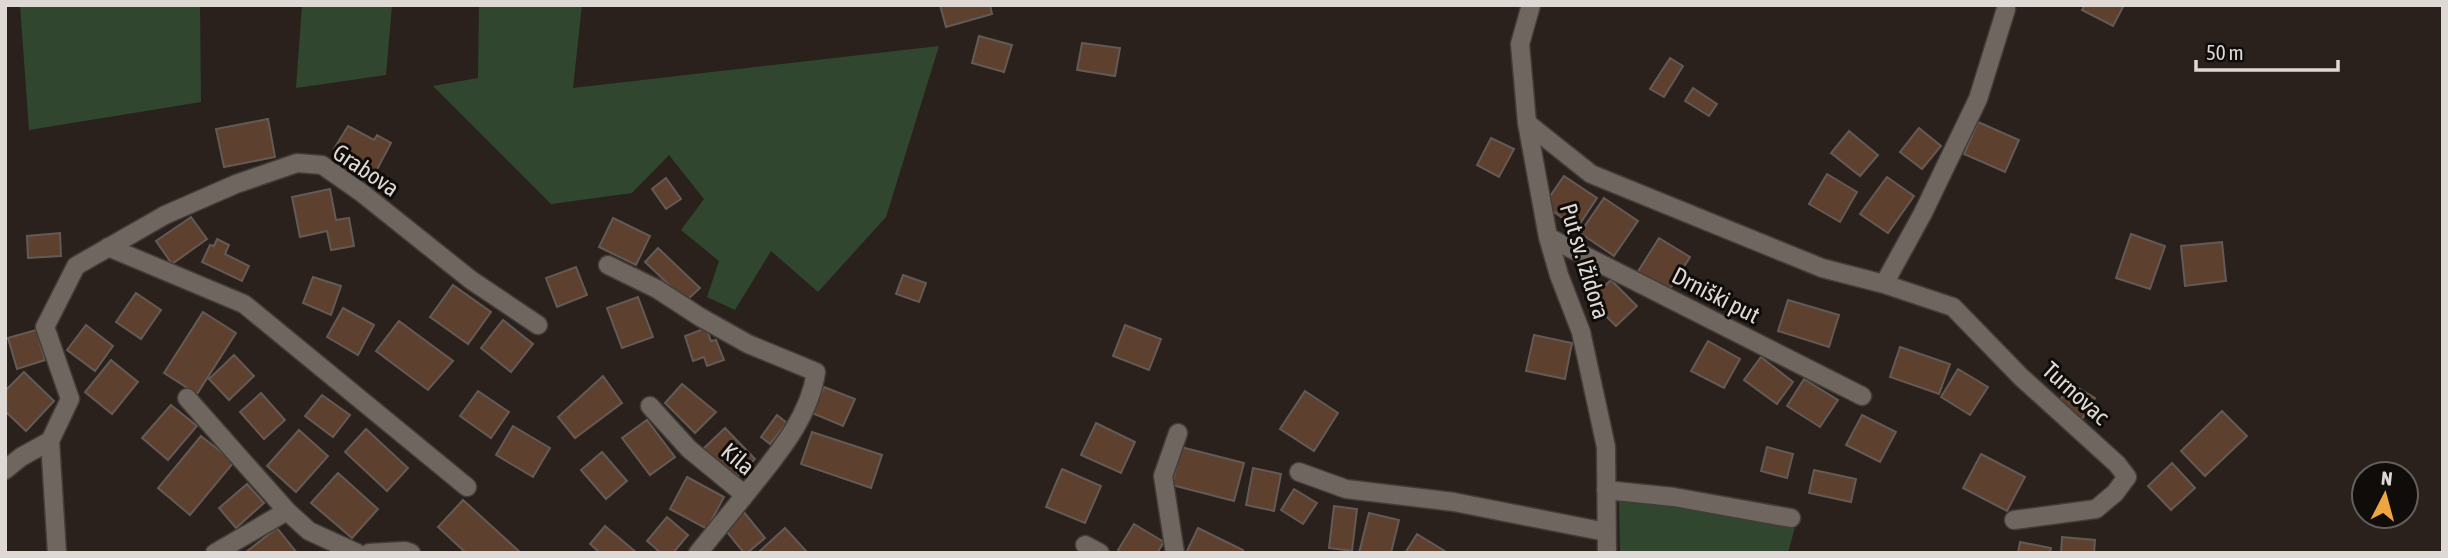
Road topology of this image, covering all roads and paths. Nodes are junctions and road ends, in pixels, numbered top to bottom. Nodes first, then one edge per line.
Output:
1 (1531, 5) edge
2 (2006, 9) dead end
3 (1527, 123) junction
4 (1548, 237) junction
5 (108, 247) junction
6 (608, 265) dead end
7 (1884, 284) junction
8 (538, 325) dead end
9 (1862, 396) dead end
10 (187, 398) dead end
11 (650, 406) dead end
12 (1178, 433) dead end
13 (50, 441) junction
14 (5, 470) edge
15 (1299, 472) dead end
16 (467, 487) dead end
17 (1606, 490) junction
18 (746, 495) junction
19 (287, 511) junction
20 (1791, 518) dead end
21 (2014, 520) dead end
22 (1606, 532) junction
23 (57, 553) edge
24 (215, 553) edge
25 (357, 553) edge
26 (369, 553) edge
27 (411, 553) edge
28 (698, 553) edge
29 (1175, 553) edge
30 (1607, 553) edge

1 - 3 street, Put sv. Ižidora
2 - 7 street
3 - 4 street, Put sv. Ižidora
3 - 7 street, Turnovac
4 - 9 street, Drniški put
4 - 17 street, Put sv. Ižidora
5 - 8 street, Grabova
5 - 13 street, Grabova
5 - 16 street
6 - 18 street
7 - 21 street, Turnovac
10 - 19 street
11 - 18 street, Kila
12 - 29 street
13 - 14 street
13 - 23 street, Grabova
15 - 22 street
17 - 20 street
17 - 22 street, Put sv. Ižidora
18 - 28 street, Kila
19 - 24 street
19 - 25 street
22 - 30 street, Put sv. Ižidora
26 - 27 street

